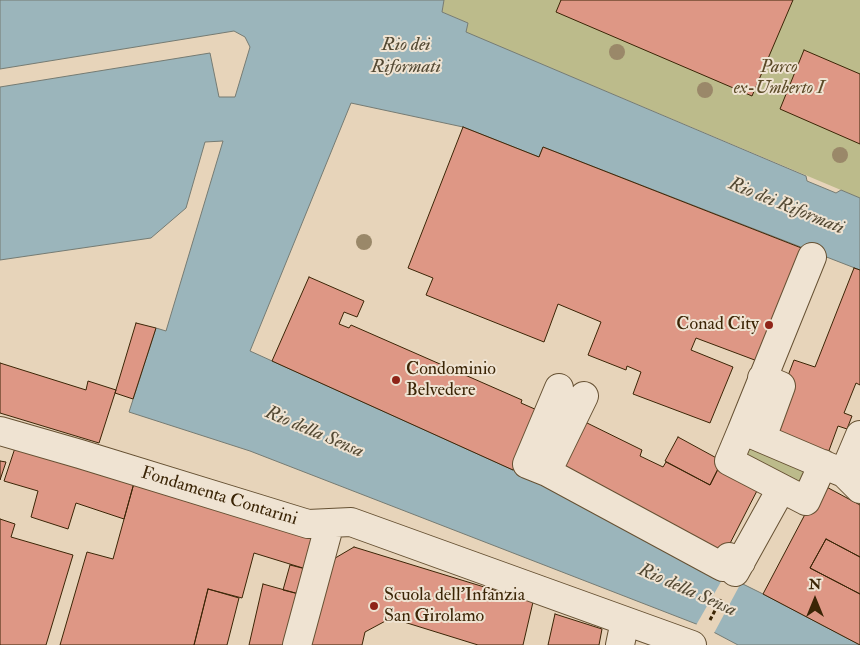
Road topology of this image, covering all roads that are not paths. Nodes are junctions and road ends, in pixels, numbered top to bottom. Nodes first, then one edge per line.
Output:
1 (812, 257) dead end
2 (569, 399) dead end
3 (0, 431) edge
4 (752, 434) junction
5 (860, 435) edge
6 (842, 475) edge
7 (775, 500) dead end
8 (330, 523) junction
9 (622, 633) edge
10 (297, 645) edge
11 (692, 645) edge

1 - 4 street
2 - 7 street
3 - 8 street, Fondamenta Contarini
4 - 6 street
4 - 6 street
5 - 6 street
8 - 9 street, Fondamenta Contarini
8 - 10 street
9 - 11 street, Fondamenta Contarini

